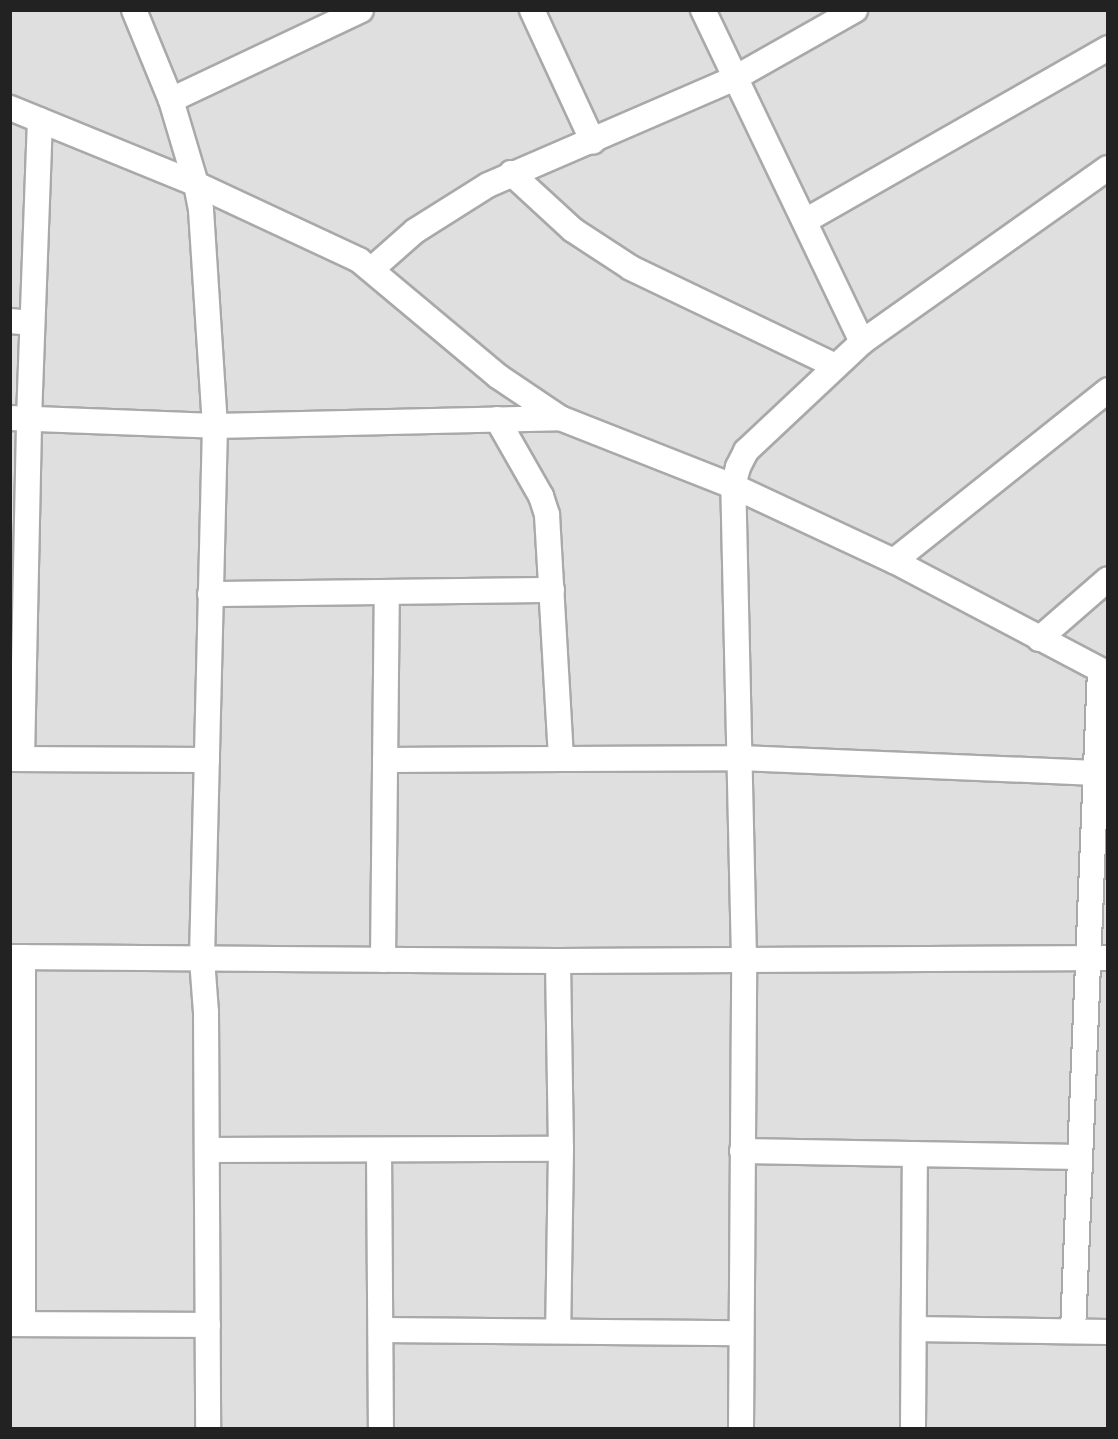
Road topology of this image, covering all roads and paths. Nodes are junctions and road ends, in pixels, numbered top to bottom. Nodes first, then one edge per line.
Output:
1 (134, 10) edge
2 (361, 10) edge
3 (532, 10) edge
4 (703, 10) edge
5 (855, 10) edge
6 (1107, 48) edge
7 (735, 78) junction
8 (171, 100) junction
9 (10, 108) edge
10 (40, 120) junction
11 (593, 142) junction
12 (1107, 168) edge
13 (511, 173) junction
14 (196, 184) junction
15 (805, 221) junction
16 (372, 269) junction
17 (21, 322) edge
18 (862, 342) junction
19 (836, 366) junction
20 (1107, 390) edge
21 (20, 418) edge
22 (560, 418) junction
23 (496, 419) junction
24 (215, 426) junction
25 (733, 486) junction
26 (894, 561) junction
27 (1107, 579) edge
28 (18, 588) edge
29 (552, 590) junction
30 (387, 592) junction
31 (210, 594) junction
32 (1039, 639) junction
33 (1104, 672) edge
34 (561, 758) junction
35 (740, 758) junction
36 (16, 759) edge
37 (207, 760) junction
38 (385, 760) junction
39 (1096, 773) junction
40 (17, 957) edge
41 (1098, 958) edge
42 (202, 959) junction
43 (744, 959) junction
44 (383, 960) junction
45 (558, 961) junction
46 (561, 1149) junction
47 (207, 1150) junction
48 (742, 1151) junction
49 (380, 1152) junction
50 (915, 1154) junction
51 (1080, 1157) junction
52 (17, 1163) edge
53 (17, 1324) edge
54 (208, 1325) junction
55 (914, 1329) junction
56 (381, 1330) junction
57 (558, 1331) junction
58 (1073, 1331) junction
59 (1107, 1332) edge
60 (741, 1333) junction
61 (208, 1428) edge
62 (381, 1428) edge
63 (741, 1428) edge
64 (913, 1428) edge

1 - 8 street
2 - 8 street
3 - 11 street
4 - 7 street
5 - 7 street
6 - 15 street
7 - 11 street
7 - 15 street
8 - 14 street
9 - 10 street
10 - 14 street
10 - 17 street
11 - 13 street
12 - 18 street
13 - 16 street
13 - 19 street
14 - 16 street
14 - 24 street
15 - 18 street
16 - 22 street
17 - 21 street
18 - 19 street
19 - 25 street
20 - 26 street
21 - 24 street
21 - 28 street
22 - 23 street
22 - 25 street
23 - 24 street
23 - 29 street
24 - 31 street
25 - 26 street
25 - 35 street
26 - 32 street
27 - 32 street
28 - 36 street
29 - 30 street
29 - 34 street
30 - 31 street
30 - 38 street
31 - 37 street
32 - 33 street
33 - 39 street
34 - 35 street
34 - 38 street
35 - 39 street
35 - 43 street
36 - 37 street
37 - 42 street
38 - 44 street
39 - 41 street
40 - 42 street
40 - 52 street
41 - 43 street
41 - 51 street
42 - 44 street
42 - 47 street
43 - 45 street
43 - 48 street
44 - 45 street
45 - 46 street
46 - 49 street
46 - 57 street
47 - 49 street
47 - 54 street
48 - 50 street
48 - 60 street
49 - 56 street
50 - 51 street
50 - 55 street
51 - 58 street
52 - 53 street
53 - 54 street
54 - 61 street
55 - 58 street
55 - 64 street
56 - 57 street
56 - 62 street
57 - 60 street
58 - 59 street
60 - 63 street

